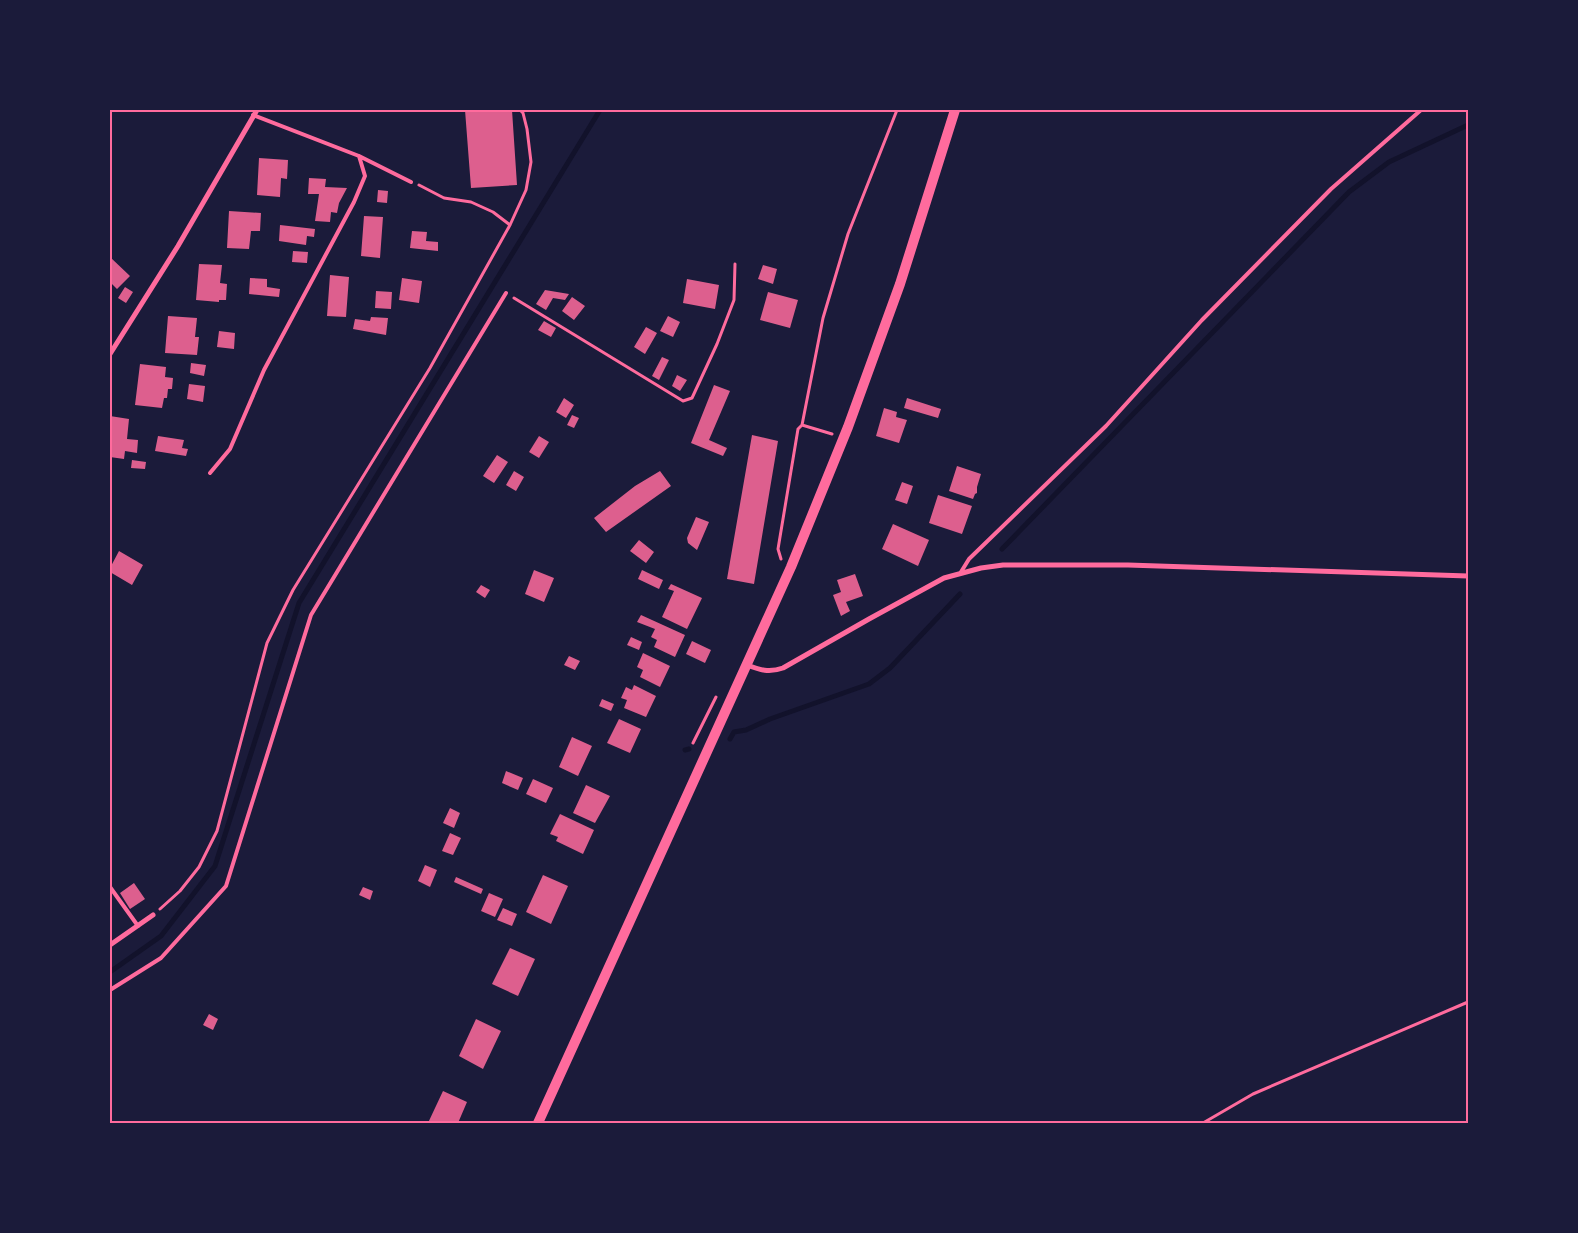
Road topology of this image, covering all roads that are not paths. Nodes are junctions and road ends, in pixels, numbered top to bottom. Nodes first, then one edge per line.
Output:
1 (257, 110) edge
2 (955, 110) edge
3 (1421, 110) edge
4 (253, 116) junction
5 (359, 156) junction
6 (411, 182) road end
7 (506, 293) road end
8 (110, 354) edge
9 (210, 473) dead end
10 (961, 572) junction
11 (1468, 576) edge
12 (746, 665) junction
13 (110, 887) edge
14 (153, 915) road end
15 (138, 926) junction
16 (110, 944) edge
17 (110, 990) edge
18 (538, 1123) edge

1 - 4 street
2 - 12 main road
3 - 10 lane
4 - 5 lane
4 - 8 street
5 - 6 lane
5 - 9 lane
7 - 17 lane
10 - 11 street
10 - 12 street
12 - 18 main road
13 - 15 lane
14 - 15 street
15 - 16 street

